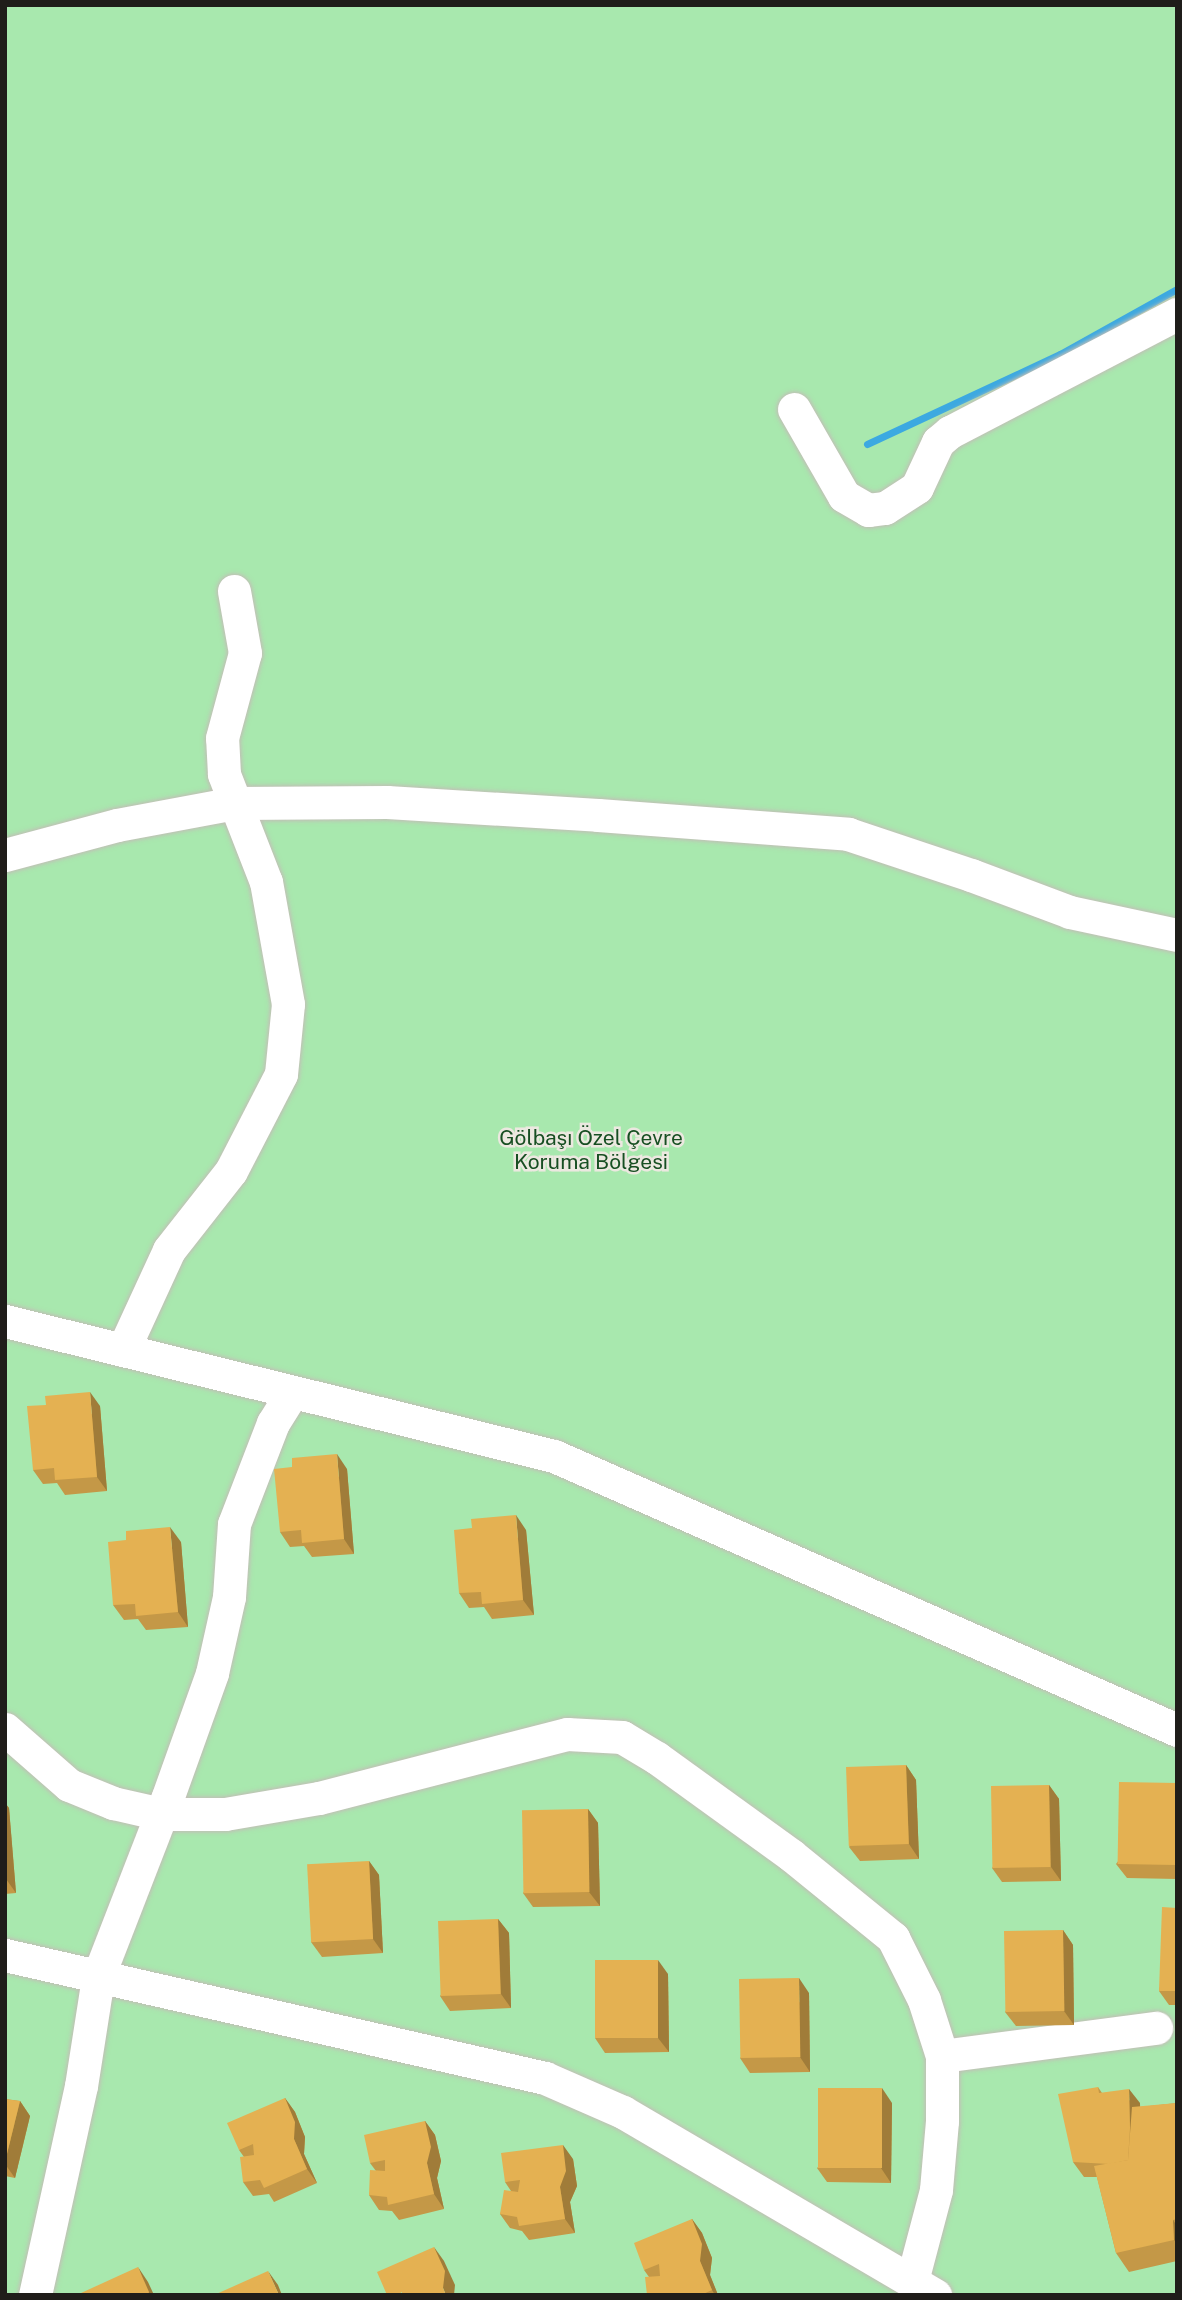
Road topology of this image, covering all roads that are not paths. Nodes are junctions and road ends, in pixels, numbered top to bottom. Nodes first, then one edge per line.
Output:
1 (1177, 314) edge
2 (794, 410) dead end
3 (234, 591) dead end
4 (235, 803) junction
5 (5, 855) edge
6 (1177, 935) edge
7 (5, 1321) edge
8 (123, 1350) junction
9 (292, 1392) junction
10 (5, 1729) edge
11 (1177, 1730) edge
12 (162, 1814) junction
13 (5, 1955) edge
14 (98, 1977) junction
15 (1156, 2028) dead end
16 (942, 2056) junction
17 (924, 2288) edge
18 (35, 2295) edge

1 - 2 street
3 - 4 street
4 - 5 street
4 - 6 street
4 - 8 street
7 - 8 street
8 - 9 street
9 - 11 street
9 - 12 street
10 - 12 street
12 - 14 street
12 - 16 street
13 - 14 street
14 - 17 street
14 - 18 street
15 - 16 street
16 - 17 street

